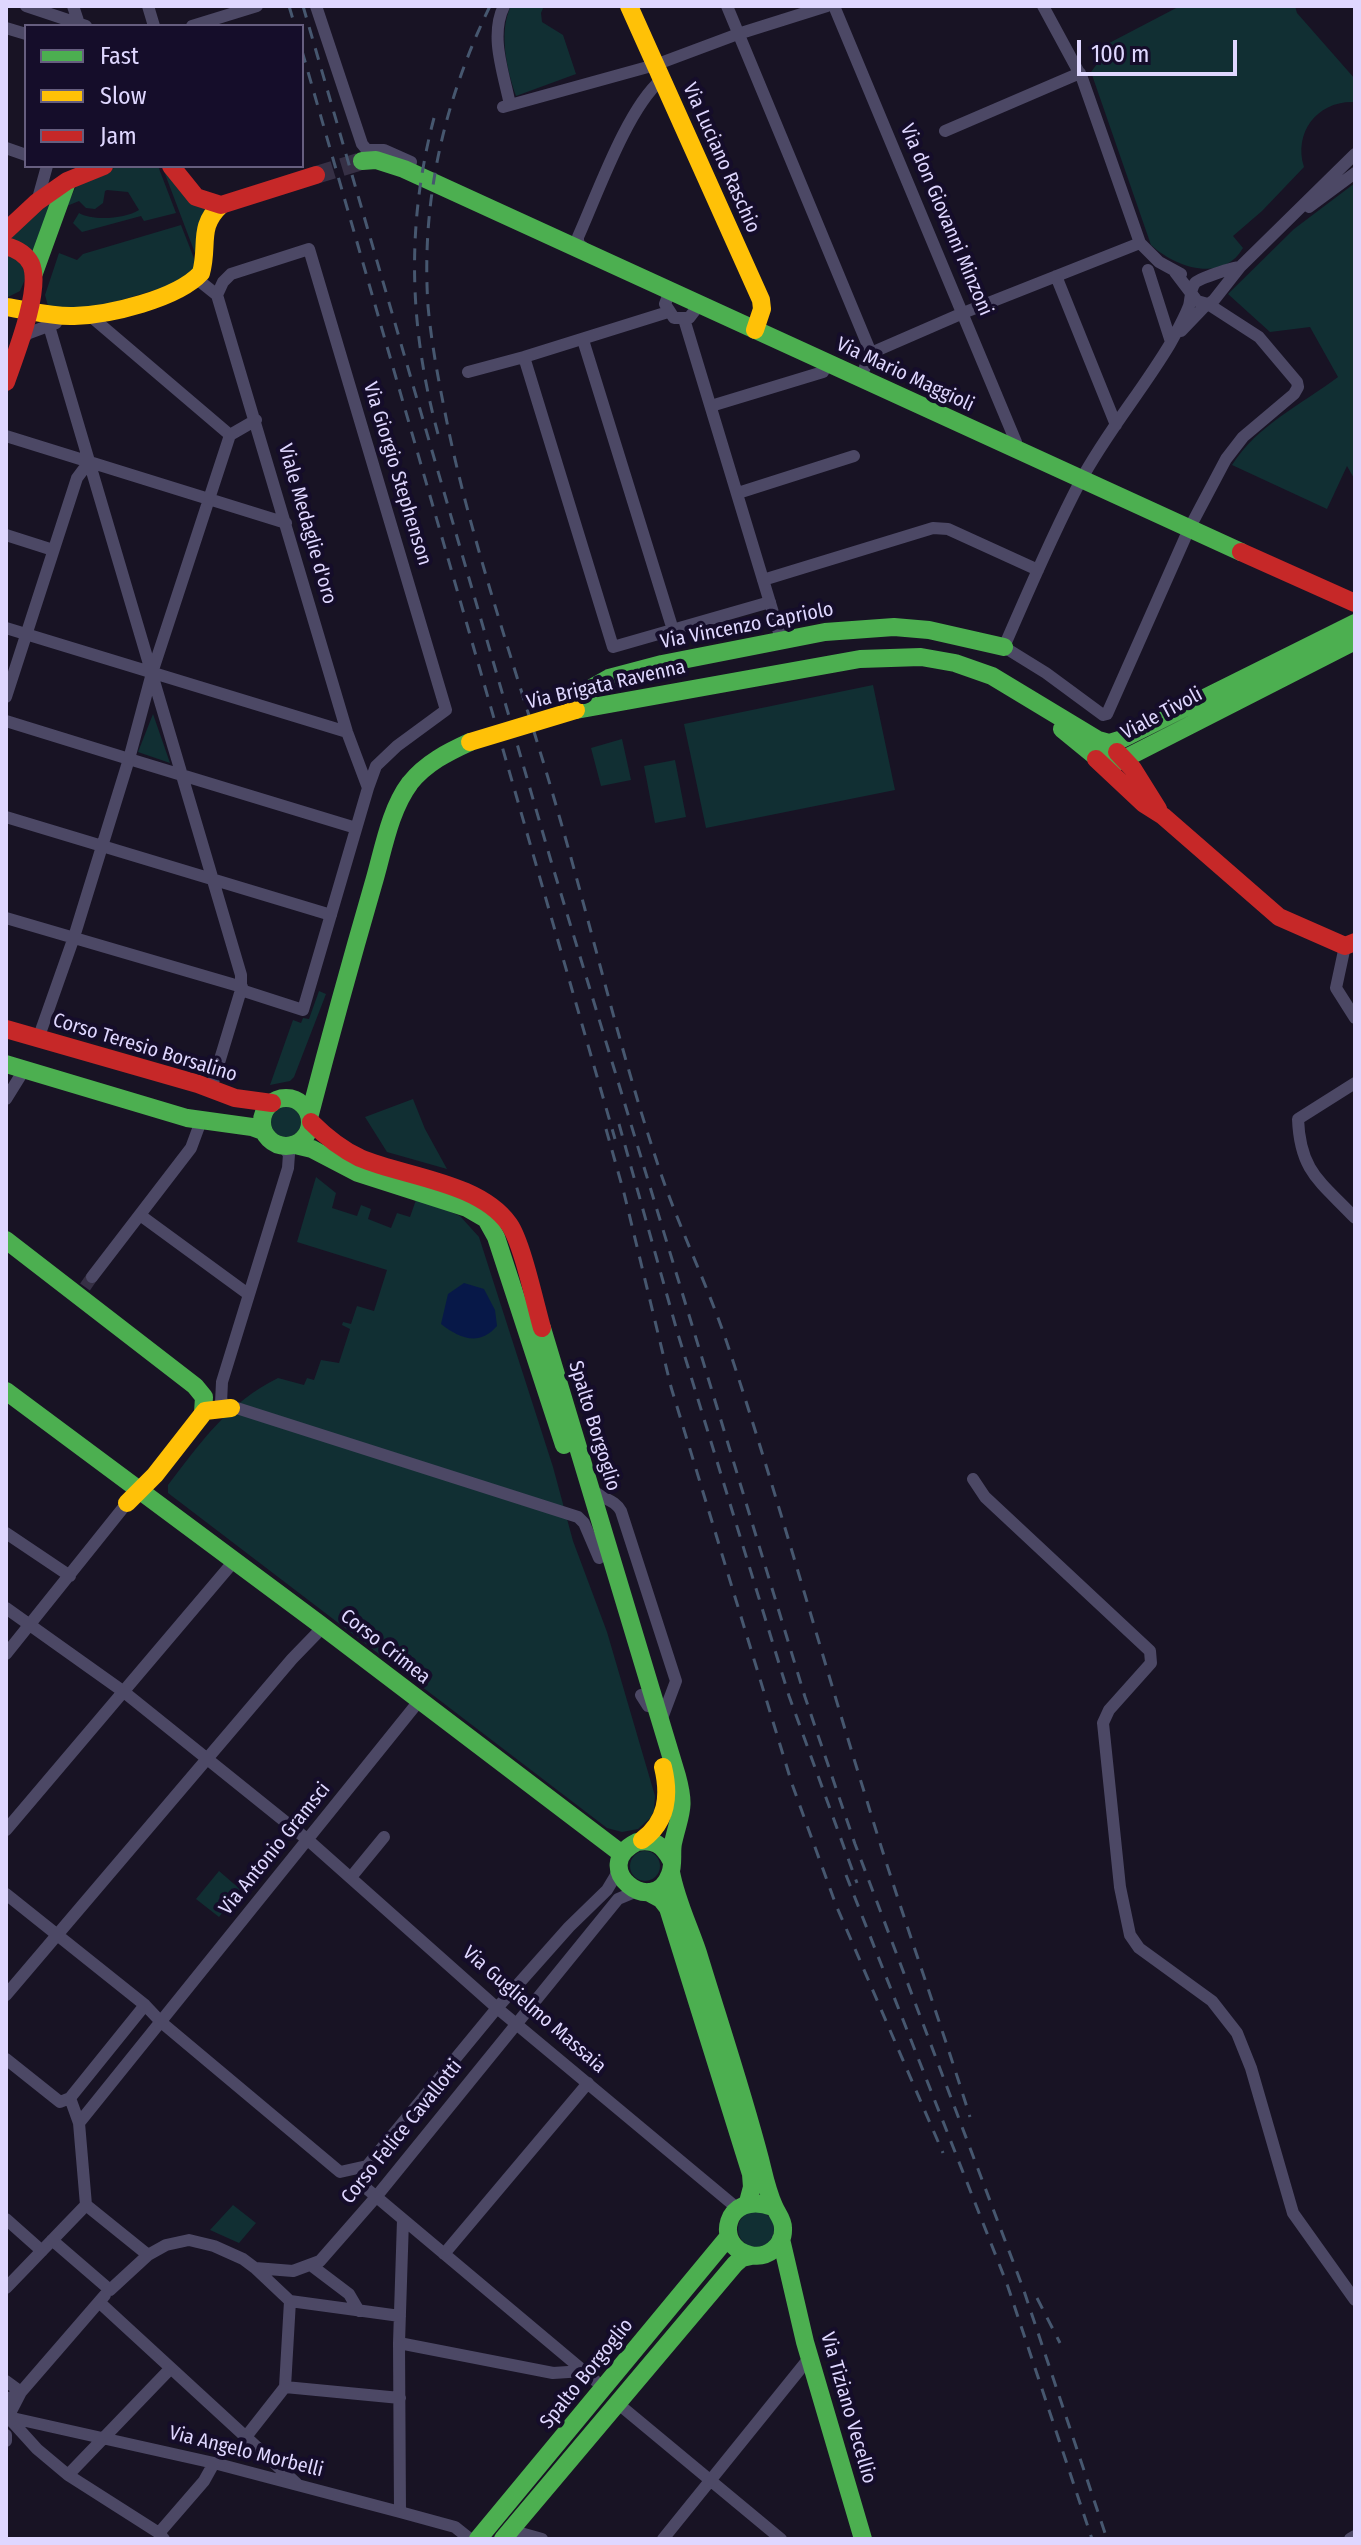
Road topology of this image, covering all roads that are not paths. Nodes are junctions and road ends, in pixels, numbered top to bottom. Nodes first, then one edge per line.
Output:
1 (26, 6) edge
2 (257, 6) edge
3 (316, 6) edge
4 (504, 6) edge
5 (629, 6) edge
6 (727, 6) edge
7 (827, 6) edge
8 (834, 6) edge
9 (1043, 6) edge
10 (79, 24) edge
11 (198, 24) edge
12 (738, 34) junction
13 (658, 73) junction
14 (1080, 73) junction
15 (945, 131) dead end
16 (1355, 154) edge
17 (362, 161) tunnel mouth
18 (411, 162) dead end
19 (46, 168) edge
20 (96, 168) edge
21 (173, 168) edge
22 (186, 168) edge
23 (1355, 173) edge
24 (70, 174) edge
25 (316, 175) tunnel mouth
26 (37, 202) junction
27 (214, 204) junction
28 (6, 231) edge
29 (1271, 235) junction
30 (1140, 243) junction
31 (6, 246) edge
32 (601, 259) junction
33 (1240, 267) junction
34 (1148, 270) dead end
35 (1175, 272) junction
36 (1056, 276) junction
37 (197, 279) junction
38 (1203, 279) junction
39 (33, 281) junction
40 (670, 291) junction
41 (1192, 294) junction
42 (217, 295) junction
43 (1214, 297) junction
44 (699, 305) junction
45 (6, 307) edge
46 (27, 309) junction
47 (668, 312) junction
48 (963, 313) junction
49 (82, 315) junction
50 (684, 319) junction
51 (49, 326) junction
52 (755, 330) junction
53 (20, 340) junction
54 (583, 340) junction
55 (1171, 342) junction
56 (871, 353) junction
57 (524, 357) junction
58 (827, 364) junction
59 (468, 372) dead end
60 (860, 379) junction
61 (6, 382) edge
62 (711, 406) junction
63 (256, 420) junction
64 (1116, 425) junction
65 (230, 435) junction
66 (6, 436) edge
67 (1013, 449) junction
68 (854, 456) dead end
69 (89, 462) junction
70 (1081, 480) junction
71 (738, 493) junction
72 (208, 499) junction
73 (286, 523) junction
74 (1189, 529) junction
75 (6, 535) edge
76 (53, 550) junction
77 (1038, 570) junction
78 (763, 580) junction
79 (770, 602) junction
80 (1355, 603) edge
81 (6, 628) edge
82 (673, 630) junction
83 (1354, 631) edge
84 (25, 634) junction
85 (781, 639) junction
86 (1004, 647) junction
87 (152, 673) junction
88 (6, 697) edge
89 (1028, 699) joint
90 (576, 710) junction
91 (6, 721) edge
92 (347, 732) junction
93 (1155, 741) junction
94 (1094, 748) junction
95 (129, 759) junction
96 (1125, 759) junction
97 (182, 775) junction
98 (1141, 783) junction
99 (368, 788) junction
100 (1163, 816) junction
101 (6, 817) edge
102 (356, 828) junction
103 (100, 845) junction
104 (214, 880) junction
105 (331, 915) junction
106 (6, 918) edge
107 (74, 937) junction
108 (1350, 944) edge
109 (344, 984) junction
110 (241, 989) junction
111 (1355, 1018) edge
112 (6, 1029) edge
113 (38, 1039) junction
114 (15, 1067) edge
115 (1355, 1083) edge
116 (211, 1089) junction
117 (6, 1099) edge
118 (278, 1101) junction
119 (310, 1118) junction
120 (201, 1121) junction
121 (263, 1131) junction
122 (289, 1145) junction
123 (140, 1215) junction
124 (1355, 1218) edge
125 (6, 1240) edge
126 (58, 1280) junction
127 (248, 1294) junction
128 (188, 1379) junction
129 (222, 1382) junction
130 (6, 1391) edge
131 (231, 1408) junction
132 (203, 1413) junction
133 (155, 1475) junction
134 (973, 1479) dead end
135 (589, 1486) junction
136 (134, 1497) junction
137 (158, 1504) junction
138 (6, 1533) edge
139 (599, 1558) junction
140 (235, 1560) junction
141 (70, 1576) junction
142 (6, 1608) edge
143 (30, 1625) junction
144 (323, 1627) junction
145 (6, 1654) edge
146 (124, 1692) junction
147 (641, 1695) junction
148 (419, 1701) junction
149 (662, 1710) junction
150 (208, 1760) junction
151 (6, 1830) edge
152 (384, 1837) dead end
153 (308, 1840) junction
154 (642, 1840) junction
155 (621, 1862) junction
156 (671, 1866) junction
157 (352, 1876) junction
158 (642, 1892) junction
159 (6, 1894) edge
160 (56, 1937) junction
161 (6, 1995) edge
162 (145, 2005) junction
163 (497, 2008) junction
164 (161, 2022) junction
165 (515, 2023) junction
166 (6, 2059) edge
167 (588, 2083) junction
168 (70, 2098) junction
169 (79, 2123) junction
170 (367, 2166) junction
171 (376, 2197) junction
172 (86, 2205) junction
173 (742, 2205) junction
174 (773, 2207) junction
175 (6, 2219) edge
176 (403, 2220) junction
177 (729, 2236) junction
178 (781, 2239) junction
179 (52, 2240) junction
180 (42, 2251) junction
181 (444, 2254) junction
182 (148, 2255) junction
183 (757, 2255) junction
184 (312, 2266) junction
185 (255, 2268) junction
186 (6, 2288) edge
187 (792, 2289) junction
188 (110, 2290) junction
189 (1355, 2300) edge
190 (290, 2301) junction
191 (99, 2302) junction
192 (359, 2311) junction
193 (400, 2316) junction
194 (399, 2343) junction
195 (810, 2357) junction
196 (170, 2369) junction
197 (584, 2371) junction
198 (6, 2381) edge
199 (285, 2387) junction
200 (21, 2392) junction
201 (610, 2395) junction
202 (400, 2398) junction
203 (6, 2400) edge
204 (7, 2419) edge
205 (245, 2438) junction
206 (101, 2440) junction
207 (214, 2463) junction
208 (68, 2475) junction
209 (711, 2481) junction
210 (298, 2485) junction
211 (400, 2512) junction
212 (506, 2534) edge
213 (161, 2536) edge
214 (470, 2539) edge
215 (478, 2539) edge
216 (542, 2539) edge
217 (663, 2539) edge
218 (781, 2539) edge
219 (863, 2539) edge

1 - 10 street
2 - 11 street
3 - 18 street
4 - 13 street
5 - 13 main road, Via Luciano Raschio
6 - 12 street
7 - 12 street
8 - 48 street, Via don Giovanni Minzoni
9 - 14 street
12 - 13 street
12 - 56 street
13 - 32 street
13 - 52 main road, Via Luciano Raschio
14 - 15 street
14 - 30 street
16 - 29 street
17 - 32 main road, Via Mario Maggioli
19 - 26 street
20 - 24 main road
21 - 27 main road
22 - 27 street
23 - 29 street
24 - 26 main road
24 - 39 main road
25 - 27 main road
26 - 28 main road
27 - 37 main road
29 - 33 street
30 - 35 street
30 - 36 street
31 - 39 main road
32 - 40 main road, Via Mario Maggioli
33 - 38 street
33 - 43 street
34 - 55 street
35 - 38 street
35 - 41 street
36 - 48 street
36 - 64 street
37 - 42 street
37 - 49 main road
38 - 41 street
38 - 43 street
39 - 45 main road
39 - 46 main road
40 - 44 main road, Via Mario Maggioli
40 - 47 street
41 - 43 street
41 - 55 street
42 - 63 street, Viale Medaglie d'oro
42 - 99 street, Via Giorgio Stephenson
43 - 55 street
43 - 74 street
44 - 50 street
44 - 52 main road, Via Mario Maggioli
45 - 46 main road
46 - 49 main road
46 - 53 main road
47 - 50 street
47 - 54 street
48 - 56 street
48 - 67 street, Via don Giovanni Minzoni
49 - 51 street
49 - 65 street
50 - 62 street
51 - 53 street
51 - 69 street
52 - 58 main road, Via Mario Maggioli
53 - 61 main road
54 - 57 street
54 - 82 street
55 - 64 street
56 - 60 street
57 - 59 street
57 - 82 street, Via Vincenzo Capriolo
58 - 60 main road, Via Mario Maggioli
58 - 62 street
60 - 67 main road, Via Mario Maggioli
62 - 71 street
63 - 65 street
63 - 73 street, Viale Medaglie d'oro
64 - 70 street
65 - 72 street
66 - 69 street
67 - 70 main road, Via Mario Maggioli
68 - 71 street
69 - 72 street
69 - 76 street
69 - 87 street
70 - 74 main road, Via Mario Maggioli
70 - 77 street
71 - 78 street
72 - 73 street
72 - 87 street
73 - 92 street, Viale Medaglie d'oro
74 - 80 main road, Via Mario Maggioli
74 - 86 street, Via Vincenzo Capriolo
75 - 76 street
76 - 84 street
77 - 78 street
77 - 86 street
78 - 79 street
79 - 82 street, Via Vincenzo Capriolo
79 - 85 street
81 - 84 street
83 - 93 main road, Viale Tivoli
83 - 94 main road, Viale Tivoli
84 - 87 street
84 - 88 street
85 - 86 main road, Via Vincenzo Capriolo
85 - 90 main road, Via Vincenzo Capriolo
87 - 92 street
87 - 95 street
87 - 97 street
89 - 90 main road, Via Brigata Ravenna
89 - 94 main road, Viale Tivoli
90 - 109 main road, Via Brigata Ravenna, bridge
91 - 95 street
92 - 99 street, Viale Medaglie d'oro
93 - 96 main road, Viale Tivoli
93 - 98 main road
94 - 96 main road
94 - 100 main road
95 - 97 street
95 - 103 street
96 - 98 main road
97 - 102 street
97 - 104 street
98 - 100 main road
99 - 102 street
100 - 108 main road
101 - 103 street
102 - 105 street
103 - 104 street
103 - 107 street
104 - 105 street
104 - 110 street
105 - 110 street
106 - 107 street
107 - 110 street
107 - 113 street
108 - 111 street
109 - 118 main road, Via Brigata Ravenna
109 - 119 main road, Via Brigata Ravenna
110 - 116 street
112 - 113 main road, Corso Teresio Borsalino
113 - 116 main road, Corso Teresio Borsalino
114 - 117 street
114 - 120 main road
115 - 124 street
116 - 118 main road, Corso Teresio Borsalino
118 - 119 main road
118 - 121 main road
119 - 122 main road
119 - 135 main road, Spalto Borgoglio
120 - 121 main road
120 - 123 street
121 - 122 main road
122 - 127 street
122 - 139 main road, Spalto Borgoglio
123 - 126 street
123 - 127 street
125 - 126 main road
126 - 128 main road
127 - 129 street
128 - 129 street
128 - 132 main road
129 - 131 street
130 - 136 main road, Corso Crimea
131 - 132 main road
131 - 139 street
132 - 133 main road
133 - 136 main road
133 - 137 main road
134 - 189 street
135 - 149 main road, Spalto Borgoglio
135 - 149 street
136 - 137 main road, Corso Crimea
136 - 141 street
137 - 140 main road, Corso Crimea
138 - 141 street
139 - 147 main road, Spalto Borgoglio
140 - 144 main road, Corso Crimea
140 - 146 street
141 - 143 street
142 - 143 street, Via Guglielmo Massaia
143 - 145 street
143 - 146 street, Via Guglielmo Massaia
144 - 148 main road, Corso Crimea
144 - 150 street
146 - 150 street, Via Guglielmo Massaia
146 - 151 street
147 - 149 street
147 - 154 main road, Spalto Borgoglio
148 - 153 street, Via Antonio Gramsci
148 - 155 main road, Corso Crimea
149 - 156 main road, Spalto Borgoglio
150 - 153 street, Via Guglielmo Massaia
150 - 160 street
152 - 157 street
153 - 157 street, Via Guglielmo Massaia
153 - 164 street, Via Antonio Gramsci
154 - 155 main road
154 - 156 main road
155 - 158 main road
155 - 163 street, Corso Felice Cavallotti
156 - 158 main road
156 - 174 main road
157 - 163 street, Via Guglielmo Massaia
158 - 165 street, Corso Felice Cavallotti
158 - 173 main road, Spalto Borgoglio
159 - 160 street
160 - 161 street
160 - 162 street
162 - 164 street
162 - 168 street
163 - 165 street, Via Guglielmo Massaia
163 - 170 street, Corso Felice Cavallotti
164 - 169 street, Via Antonio Gramsci
164 - 170 street, Corso Felice Cavallotti
165 - 167 street, Via Guglielmo Massaia
165 - 171 street, Corso Felice Cavallotti
166 - 168 street
167 - 173 street, Via Guglielmo Massaia
167 - 181 street
168 - 169 street
169 - 172 street
170 - 171 street
171 - 176 street
171 - 184 street, Corso Felice Cavallotti
172 - 179 street
172 - 182 street
173 - 174 main road
173 - 177 main road, Spalto Borgoglio
174 - 178 main road
175 - 180 street
176 - 181 street
176 - 193 street
177 - 183 main road
177 - 201 main road, Spalto Borgoglio
178 - 183 main road, Spalto Borgoglio
178 - 187 main road, Via Tiziano Vecellio
179 - 180 street
179 - 188 street
180 - 186 street
181 - 197 street
182 - 185 street
182 - 188 street
183 - 187 main road
183 - 201 main road, Spalto Borgoglio
184 - 185 street
184 - 192 street
185 - 190 street
187 - 195 main road, Via Tiziano Vecellio
188 - 191 street
190 - 192 street
190 - 199 street
191 - 196 street
191 - 200 street
192 - 193 street
193 - 194 street
194 - 197 street
194 - 202 street
195 - 209 street
195 - 219 main road, Via Tiziano Vecellio
196 - 205 street
196 - 206 street
197 - 201 street
198 - 200 street
199 - 202 street
199 - 205 street
200 - 203 street
200 - 204 street
201 - 209 street
201 - 212 main road, Spalto Borgoglio
201 - 215 main road, Spalto Borgoglio
202 - 211 street
204 - 206 street, Via Angelo Morbelli
204 - 208 street
205 - 210 street
206 - 207 street, Via Angelo Morbelli
206 - 208 street
207 - 210 street, Via Angelo Morbelli
207 - 213 street
208 - 213 street
209 - 217 street
209 - 218 street
210 - 211 street, Via Angelo Morbelli
211 - 214 street, Via Angelo Morbelli
212 - 216 street

